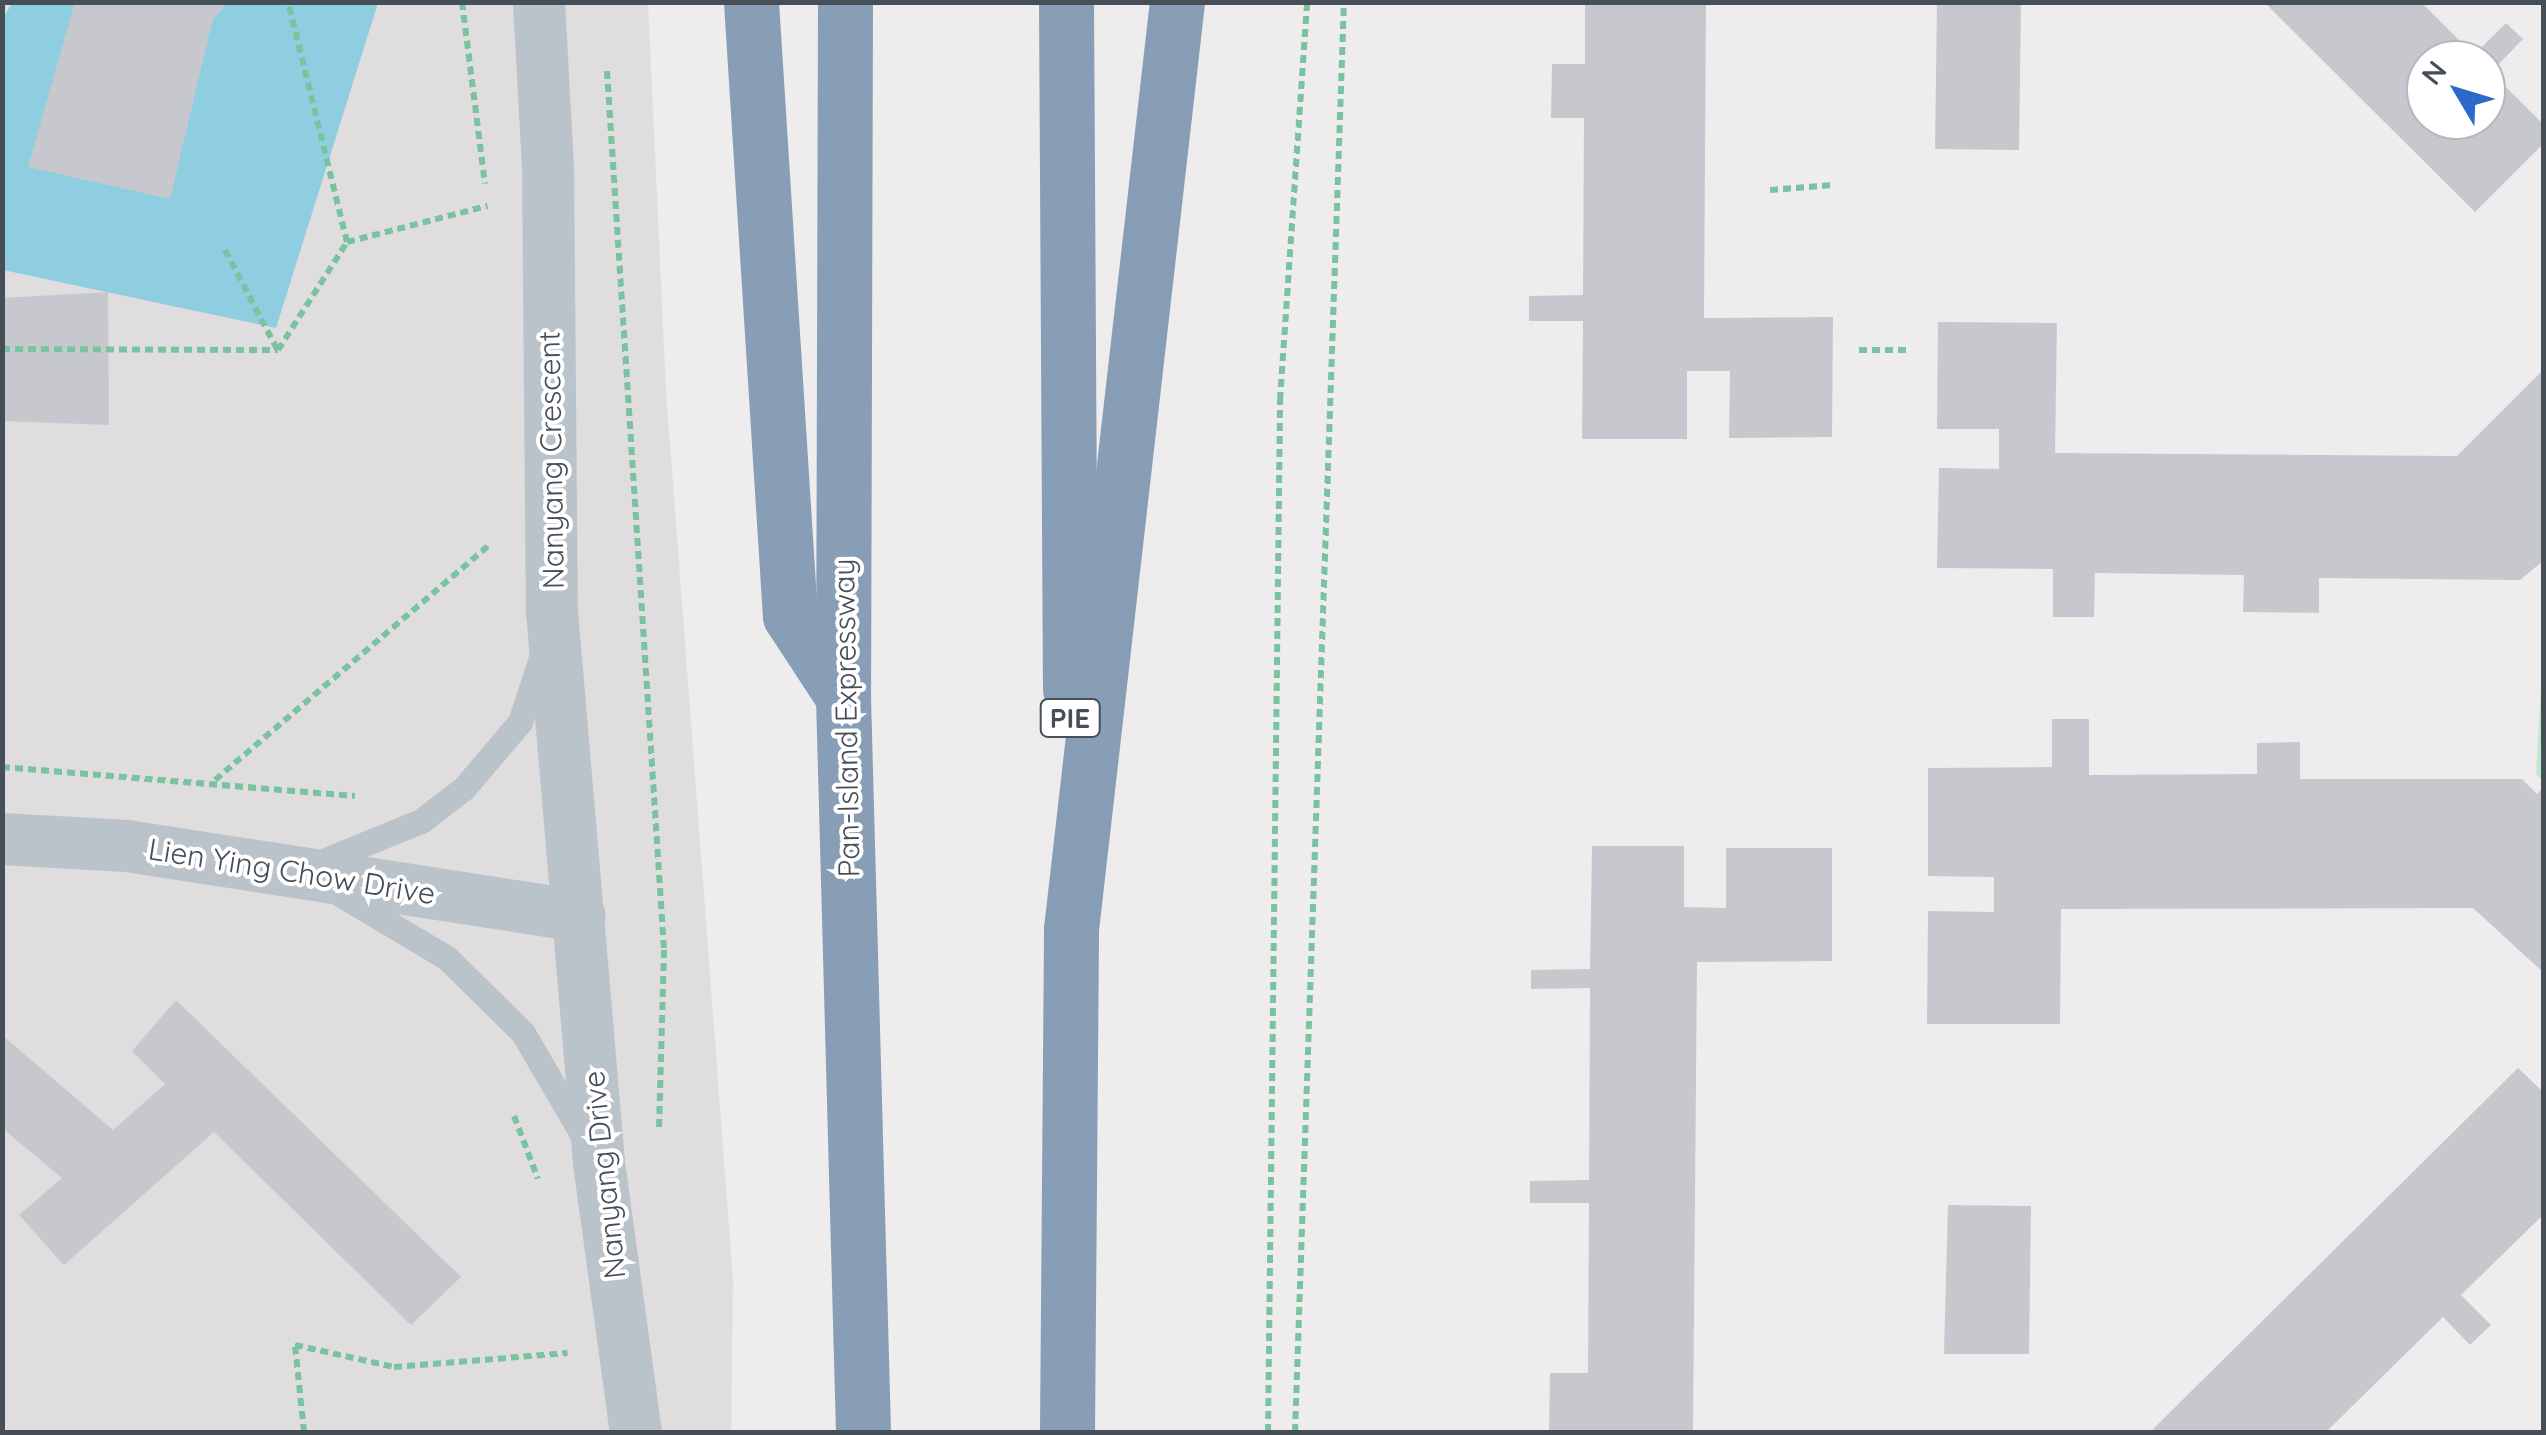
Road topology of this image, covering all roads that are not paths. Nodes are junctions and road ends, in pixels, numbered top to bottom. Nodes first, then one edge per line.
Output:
1 (539, 2) edge
2 (750, 2) edge
3 (844, 2) edge
4 (1066, 2) edge
5 (1177, 2) edge
6 (552, 612) junction
7 (844, 697) junction
8 (2, 839) edge
9 (299, 870) junction
10 (580, 916) junction
11 (1071, 929) junction
12 (599, 1163) junction
13 (636, 1432) edge
14 (864, 1432) edge
15 (1066, 1432) edge

1 - 6 street, Nanyang Crescent
2 - 7 highway
3 - 7 highway, Pan-Island Expressway
4 - 11 highway, PIE
5 - 11 highway
6 - 9 lane
6 - 10 street, Nanyang Crescent
7 - 14 highway, Pan-Island Expressway
8 - 9 street, Lien Ying Chow Drive
9 - 10 street, Lien Ying Chow Drive
9 - 12 lane
10 - 12 street, Nanyang Drive
11 - 15 highway, PIE
12 - 13 street, Nanyang Drive

